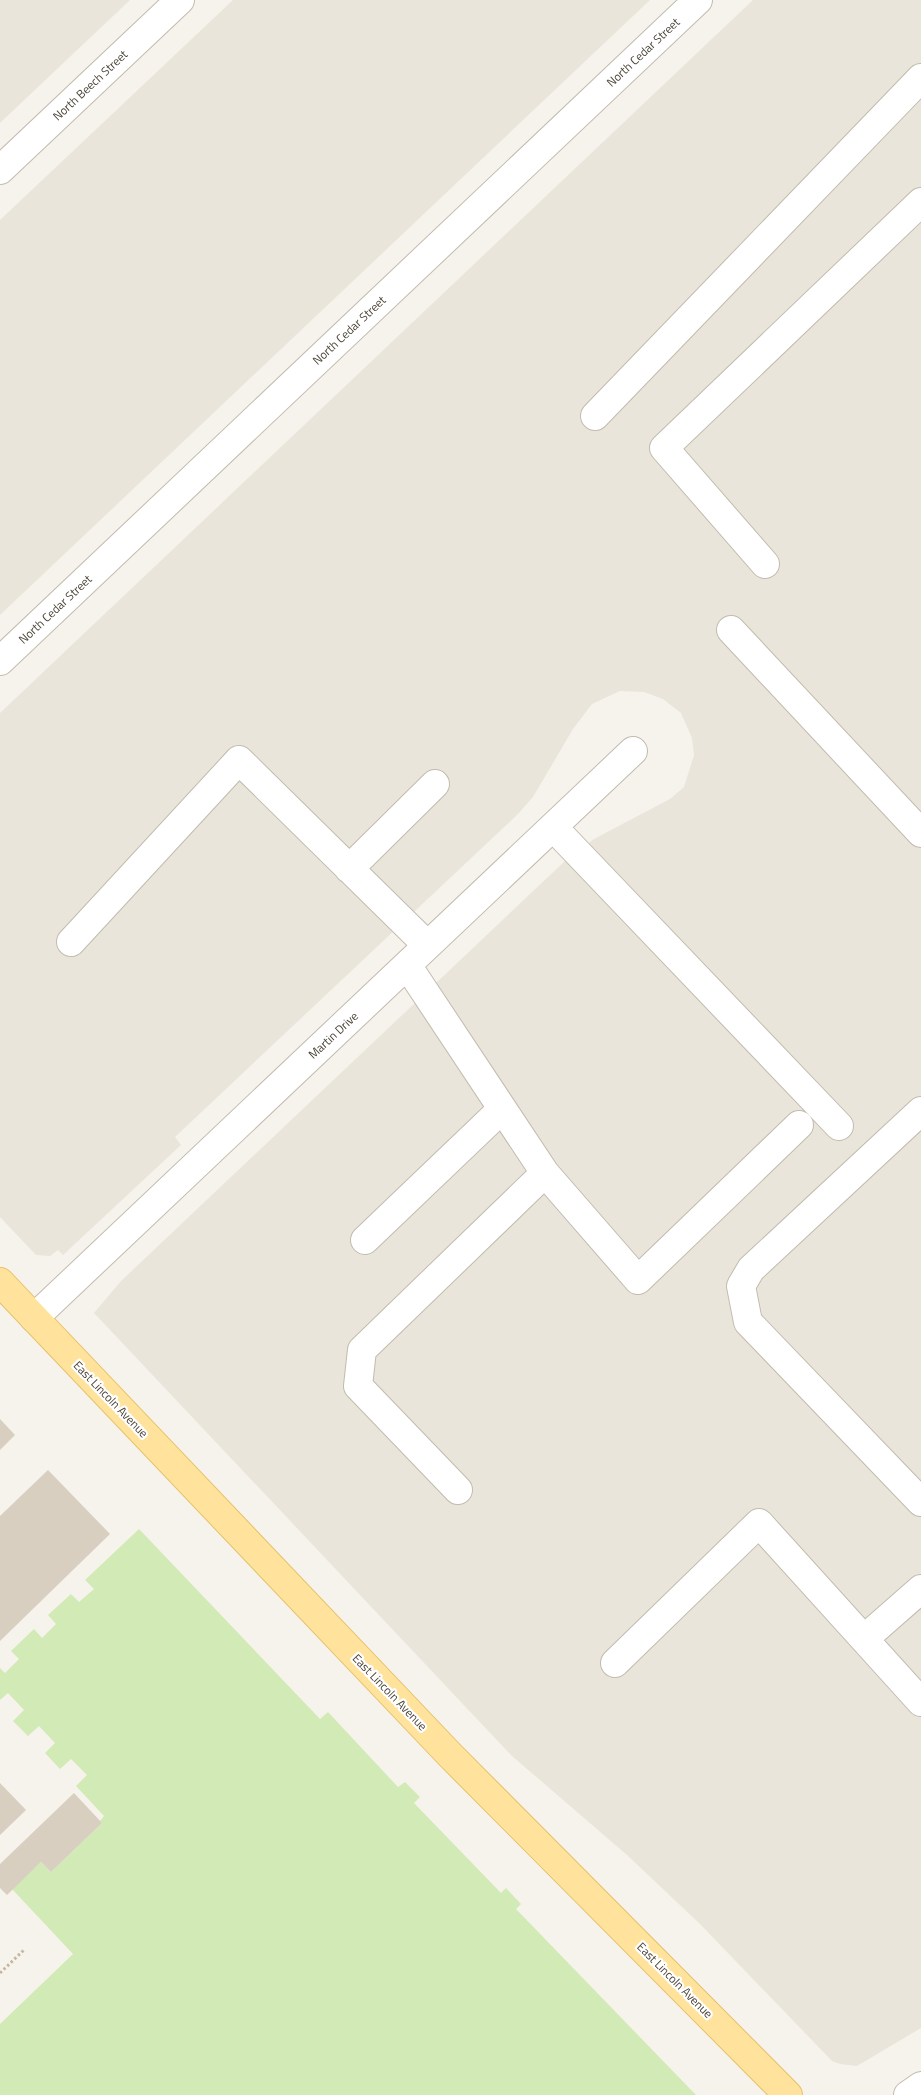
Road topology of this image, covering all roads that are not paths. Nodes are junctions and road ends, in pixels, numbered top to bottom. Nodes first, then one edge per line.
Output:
1 (180, 0) edge
2 (698, 0) edge
3 (921, 78) edge
4 (0, 170) edge
5 (921, 202) edge
6 (595, 416) dead end
7 (765, 564) dead end
8 (731, 630) dead end
9 (0, 661) edge
10 (632, 752) dead end
11 (435, 784) dead end
12 (553, 827) junction
13 (921, 832) edge
14 (350, 869) junction
15 (72, 942) dead end
16 (427, 946) junction
17 (407, 965) junction
18 (502, 1109) junction
19 (921, 1110) edge
20 (799, 1125) dead end
21 (839, 1126) dead end
22 (545, 1173) junction
23 (364, 1240) dead end
24 (0, 1282) edge
25 (34, 1318) junction
26 (458, 1490) dead end
27 (921, 1502) edge
28 (921, 1589) edge
29 (864, 1639) junction
30 (615, 1663) dead end
31 (921, 1702) edge
32 (921, 2086) edge
33 (788, 2095) edge
34 (908, 2095) edge

1 - 4 street, North Beech Street
2 - 9 street, North Cedar Street
3 - 6 street
5 - 7 street
8 - 13 street
10 - 12 street, Martin Drive
11 - 14 street
12 - 16 street, Martin Drive
12 - 21 street
14 - 15 street
14 - 16 street
16 - 17 street, Martin Drive
17 - 18 street
17 - 25 street, Martin Drive
18 - 22 street
18 - 23 street
19 - 27 street
20 - 22 street
22 - 26 street
24 - 25 main road, East Lincoln Avenue
25 - 33 main road, East Lincoln Avenue
28 - 29 street
29 - 30 street
29 - 31 street
32 - 34 street

